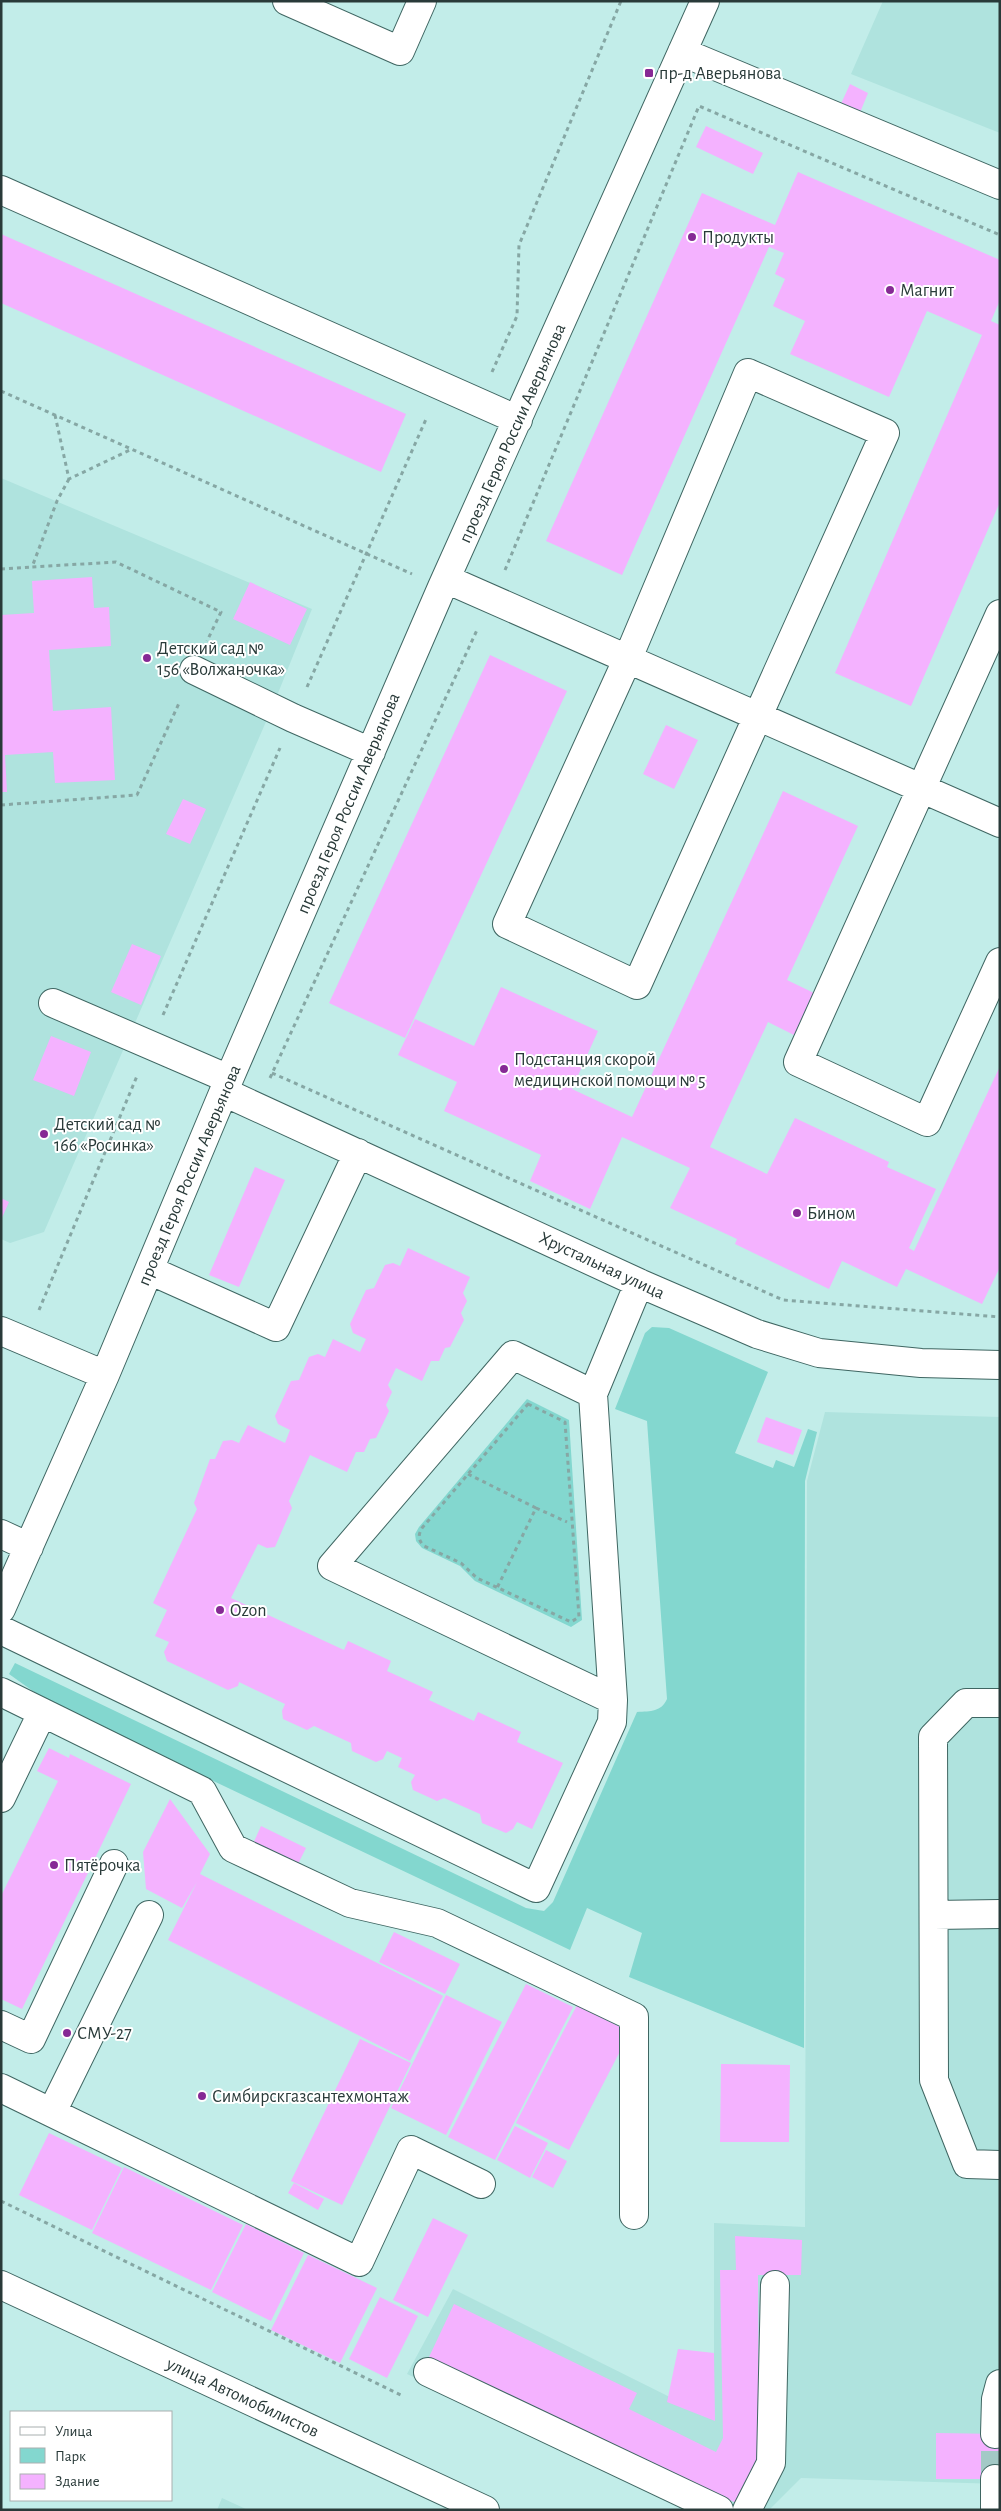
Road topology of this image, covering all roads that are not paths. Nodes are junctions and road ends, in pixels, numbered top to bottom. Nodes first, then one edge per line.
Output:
1 (287, 1) edge
2 (422, 1) edge
3 (705, 1) edge
4 (682, 52) junction
5 (1000, 185) edge
6 (1, 190) edge
7 (518, 420) junction
8 (444, 583) junction
9 (1000, 614) edge
10 (628, 658) junction
11 (194, 670) road end
12 (759, 716) junction
13 (371, 752) junction
14 (920, 788) junction
15 (1000, 823) edge
16 (1000, 962) edge
17 (53, 1003) dead end
18 (226, 1085) junction
19 (358, 1153) junction
20 (149, 1270) junction
21 (639, 1283) junction
22 (1, 1331) edge
23 (1000, 1365) edge
24 (105, 1375) junction
25 (593, 1394) junction
26 (1, 1534) edge
27 (29, 1547) junction
28 (1, 1610) edge
29 (1, 1630) edge
30 (1, 1692) edge
31 (613, 1700) junction
32 (1000, 1703) edge
33 (42, 1713) junction
34 (1, 1798) edge
35 (114, 1864) dead end
36 (1000, 1914) edge
37 (149, 1915) dead end
38 (934, 1915) junction
39 (1, 2025) edge
40 (1, 2088) edge
41 (52, 2112) junction
42 (1000, 2165) edge
43 (481, 2184) dead end
44 (634, 2215) dead end
45 (1, 2285) edge
46 (775, 2285) dead end
47 (428, 2372) dead end
48 (1000, 2384) edge
49 (995, 2434) dead end
50 (995, 2479) dead end
51 (485, 2510) edge
52 (718, 2510) edge
53 (747, 2510) edge
54 (995, 2510) edge

1 - 2 street
3 - 4 street, проезд Героя России Аверьянова
4 - 5 street
4 - 7 street, проезд Героя России Аверьянова
6 - 7 street
7 - 8 street, проезд Героя России Аверьянова
8 - 10 street
8 - 13 street, проезд Героя России Аверьянова
9 - 14 street
10 - 12 street
10 - 12 street
10 - 12 street
11 - 13 street
12 - 14 street
13 - 18 street, проезд Героя России Аверьянова
14 - 15 street
14 - 16 street
17 - 18 street, Хрустальная улица
18 - 19 street, Хрустальная улица
18 - 20 street, проезд Героя России Аверьянова
19 - 20 street
19 - 21 street, Хрустальная улица
20 - 24 street, проезд Героя России Аверьянова
21 - 23 street, Хрустальная улица
21 - 25 street
22 - 24 street
24 - 27 street, проезд Героя России Аверьянова
25 - 31 street
25 - 31 street
26 - 27 street
27 - 28 street, проезд Героя России Аверьянова
29 - 31 street
30 - 33 street
32 - 38 street
33 - 34 street
33 - 44 street
35 - 39 street
36 - 38 street
37 - 41 street
38 - 42 street
40 - 41 street
41 - 43 street
45 - 51 street, улица Автомобилистов
46 - 53 street
47 - 52 street
48 - 49 street
50 - 54 street

